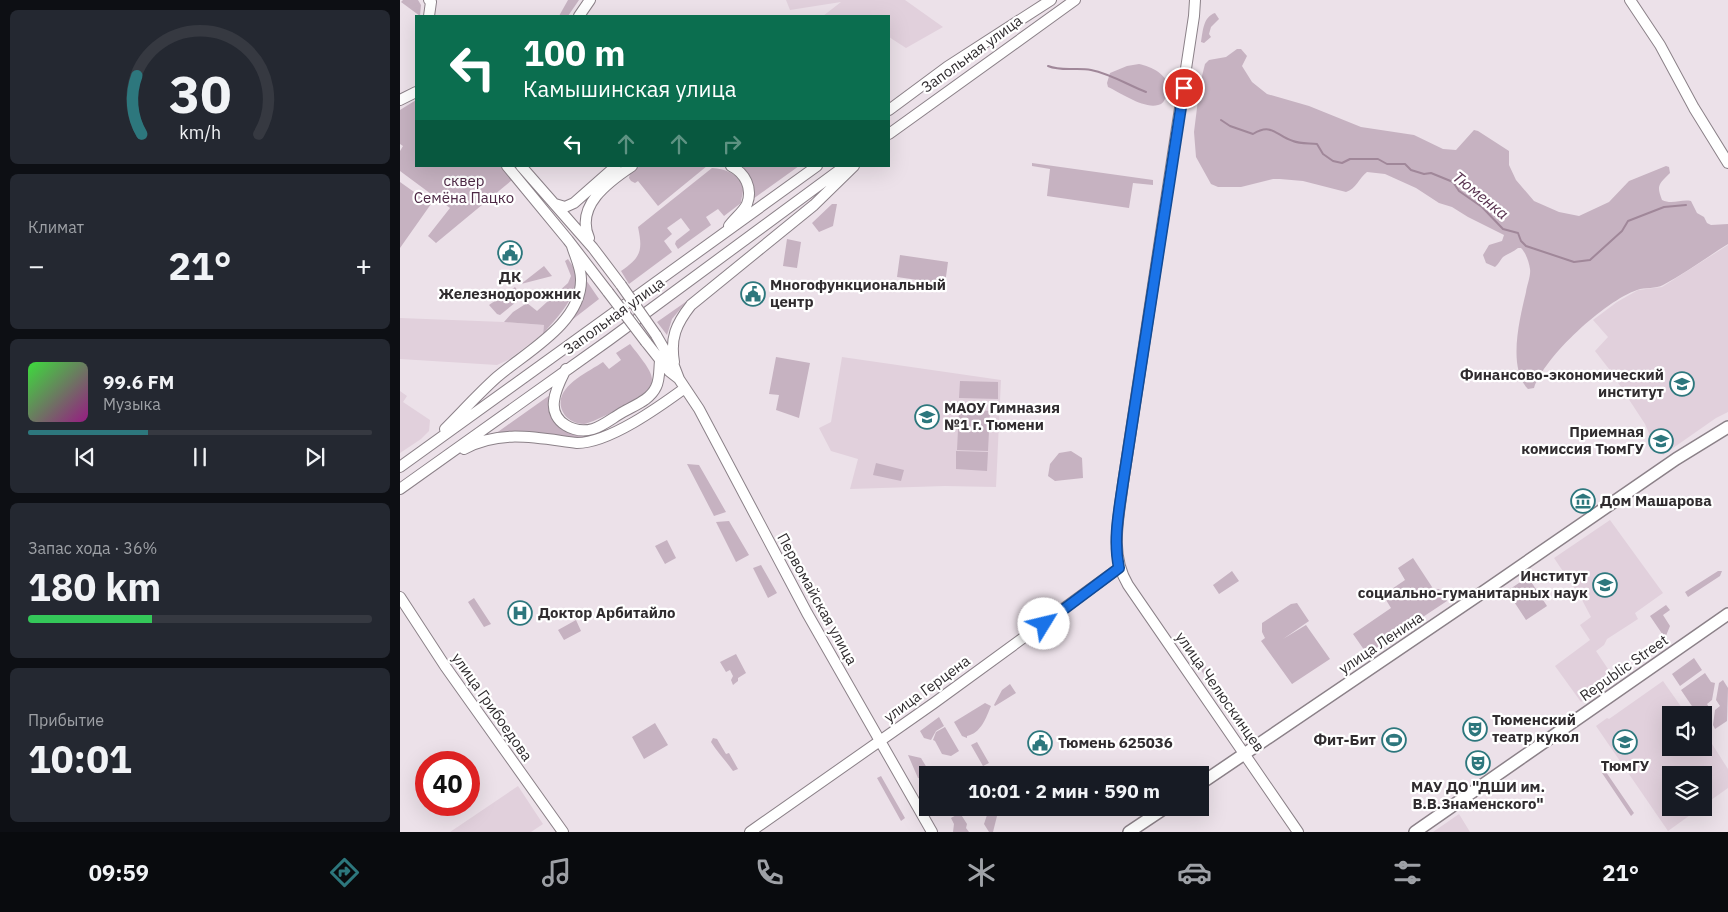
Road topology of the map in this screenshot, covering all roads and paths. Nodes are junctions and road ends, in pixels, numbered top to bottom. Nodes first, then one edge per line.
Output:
1 (429, 0) edge
2 (590, 0) edge
3 (1051, 0) edge
4 (1074, 0) edge
5 (1195, 0) edge
6 (1630, 0) edge
7 (428, 15) edge
8 (580, 15) edge
9 (415, 93) edge
10 (402, 100) edge
11 (890, 109) edge
12 (890, 133) edge
13 (1728, 163) edge
14 (508, 167) edge
15 (522, 167) edge
16 (615, 167) edge
17 (631, 167) edge
18 (733, 167) edge
19 (816, 167) edge
20 (844, 167) edge
21 (853, 167) edge
22 (555, 204) junction
23 (722, 234) junction
24 (572, 246) junction
25 (593, 248) junction
26 (660, 361) junction
27 (674, 366) junction
28 (567, 368) junction
29 (679, 378) junction
30 (685, 388) junction
31 (1728, 427) edge
32 (424, 450) junction
33 (436, 463) junction
34 (400, 467) edge
35 (400, 490) edge
36 (1119, 568) junction
37 (400, 597) edge
38 (1728, 614) edge
39 (880, 741) junction
40 (1244, 754) junction
41 (1209, 778) edge
42 (1153, 816) edge
43 (563, 832) edge
44 (750, 832) edge
45 (932, 832) edge
46 (1129, 832) edge
47 (1298, 832) edge
48 (1415, 832) edge

1 - 7 street
2 - 8 street
3 - 11 street, Запольная улица
4 - 12 street, Запольная улица
5 - 36 street
6 - 13 street
9 - 10 street
14 - 24 street, Первомайская улица
15 - 22 street, Первомайская улица
16 - 22 street
17 - 25 street
18 - 23 street
19 - 23 street, Запольная улица
20 - 28 street, Запольная улица
21 - 27 street
22 - 25 street, Первомайская улица
23 - 32 street, Запольная улица
24 - 26 street, Первомайская улица, bridge
24 - 32 street
25 - 27 street, Первомайская улица, bridge
26 - 28 street
26 - 29 street, Первомайская улица
27 - 29 street, Первомайская улица
28 - 33 street, Запольная улица
29 - 30 street, Первомайская улица
30 - 33 street
30 - 39 street, Первомайская улица
31 - 40 main road, улица Ленина
32 - 34 street, Запольная улица
33 - 35 street, Запольная улица
36 - 39 street, улица Герцена
36 - 40 street, улица Челюскинцев
37 - 43 street, улица Грибоедова
38 - 48 main road, Republic Street
39 - 44 street, улица Герцена
39 - 45 street, Первомайская улица
40 - 41 main road, улица Ленина
40 - 47 street, улица Челюскинцев
42 - 46 main road

